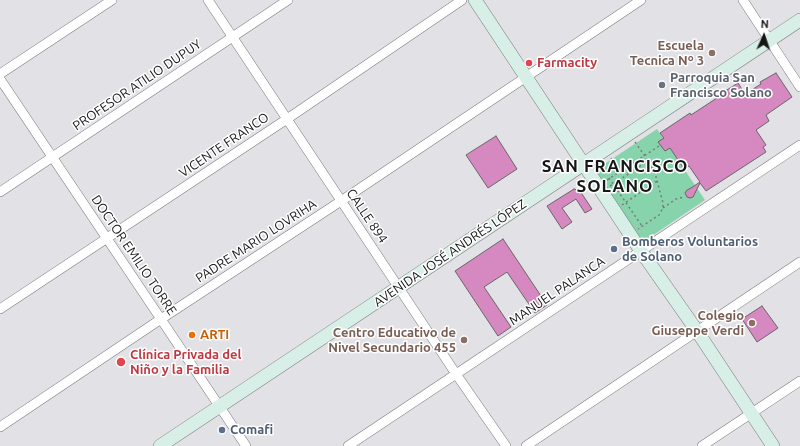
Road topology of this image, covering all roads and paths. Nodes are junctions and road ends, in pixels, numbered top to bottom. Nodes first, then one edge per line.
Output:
1 (112, 0) edge
2 (208, 0) edge
3 (288, 0) edge
4 (462, 0) edge
5 (475, 0) edge
6 (641, 0) edge
7 (743, 0) edge
8 (800, 20) edge
9 (232, 37) junction
10 (769, 40) junction
11 (0, 74) edge
12 (526, 77) junction
13 (0, 80) edge
14 (800, 87) edge
15 (287, 119) junction
16 (629, 133) junction
17 (800, 145) edge
18 (659, 146) dead end
19 (605, 149) junction
20 (644, 155) junction
21 (52, 157) junction
22 (648, 161) junction
23 (584, 164) junction
24 (620, 171) junction
25 (609, 178) junction
26 (657, 181) junction
27 (613, 184) junction
28 (600, 188) junction
29 (0, 192) edge
30 (684, 197) dead end
31 (341, 201) junction
32 (626, 202) junction
33 (663, 208) junction
34 (614, 210) junction
35 (643, 226) junction
36 (630, 235) junction
37 (107, 238) junction
38 (641, 251) junction
39 (800, 262) edge
40 (399, 287) junction
41 (0, 310) edge
42 (161, 319) junction
43 (697, 331) junction
44 (456, 374) junction
45 (800, 381) edge
46 (220, 406) junction
47 (751, 414) junction
48 (0, 427) edge
49 (160, 446) edge
50 (246, 446) edge
51 (348, 446) edge
52 (506, 446) edge
53 (526, 446) edge
54 (702, 446) edge
55 (773, 446) edge

1 - 11 street
2 - 9 street, CALLE 894
3 - 9 street, PROFESOR ATILIO DUPUY
4 - 15 street, VICENTE FRANCO
5 - 12 main road
6 - 12 street, PADRE MARIO LOVRIHA
7 - 10 street
8 - 10 main road, AVENIDA JOSÉ ANDRÉS LÓPEZ
9 - 15 street, CALLE 894
9 - 21 street, PROFESOR ATILIO DUPUY
10 - 14 street
10 - 16 main road, AVENIDA JOSÉ ANDRÉS LÓPEZ
12 - 23 main road
12 - 31 street, PADRE MARIO LOVRIHA
13 - 21 street, DOCTOR EMILIO TORRE
15 - 31 street, CALLE 894
15 - 37 street, VICENTE FRANCO
16 - 19 main road, AVENIDA JOSÉ ANDRÉS LÓPEZ
16 - 20 path
17 - 38 street, MANUEL PALANCA
18 - 20 path
19 - 23 main road, AVENIDA JOSÉ ANDRÉS LÓPEZ
19 - 24 path
20 - 22 path
20 - 24 path
21 - 29 street, PROFESOR ATILIO DUPUY
21 - 37 street, DOCTOR EMILIO TORRE
22 - 26 path
22 - 27 path
23 - 28 main road
23 - 40 main road, AVENIDA JOSÉ ANDRÉS LÓPEZ
24 - 25 path
25 - 27 path
25 - 28 path
26 - 32 path
26 - 33 path
27 - 28 path
27 - 32 path
28 - 34 main road
30 - 33 path
31 - 40 street, CALLE 894
31 - 42 street, PADRE MARIO LOVRIHA
32 - 34 path
32 - 35 path
33 - 35 path
34 - 36 main road
35 - 36 path
36 - 38 main road
37 - 41 street, VICENTE FRANCO
37 - 42 street, DOCTOR EMILIO TORRE
38 - 43 main road
38 - 44 street, MANUEL PALANCA
39 - 43 street
40 - 44 street, CALLE 894
40 - 46 main road, AVENIDA JOSÉ ANDRÉS LÓPEZ
42 - 46 street, DOCTOR EMILIO TORRE
42 - 48 street, PADRE MARIO LOVRIHA
43 - 47 main road
43 - 53 street
44 - 51 street, MANUEL PALANCA
44 - 52 street, CALLE 894
45 - 47 street
46 - 49 main road, AVENIDA JOSÉ ANDRÉS LÓPEZ
46 - 50 street, DOCTOR EMILIO TORRE
47 - 54 street
47 - 55 main road

